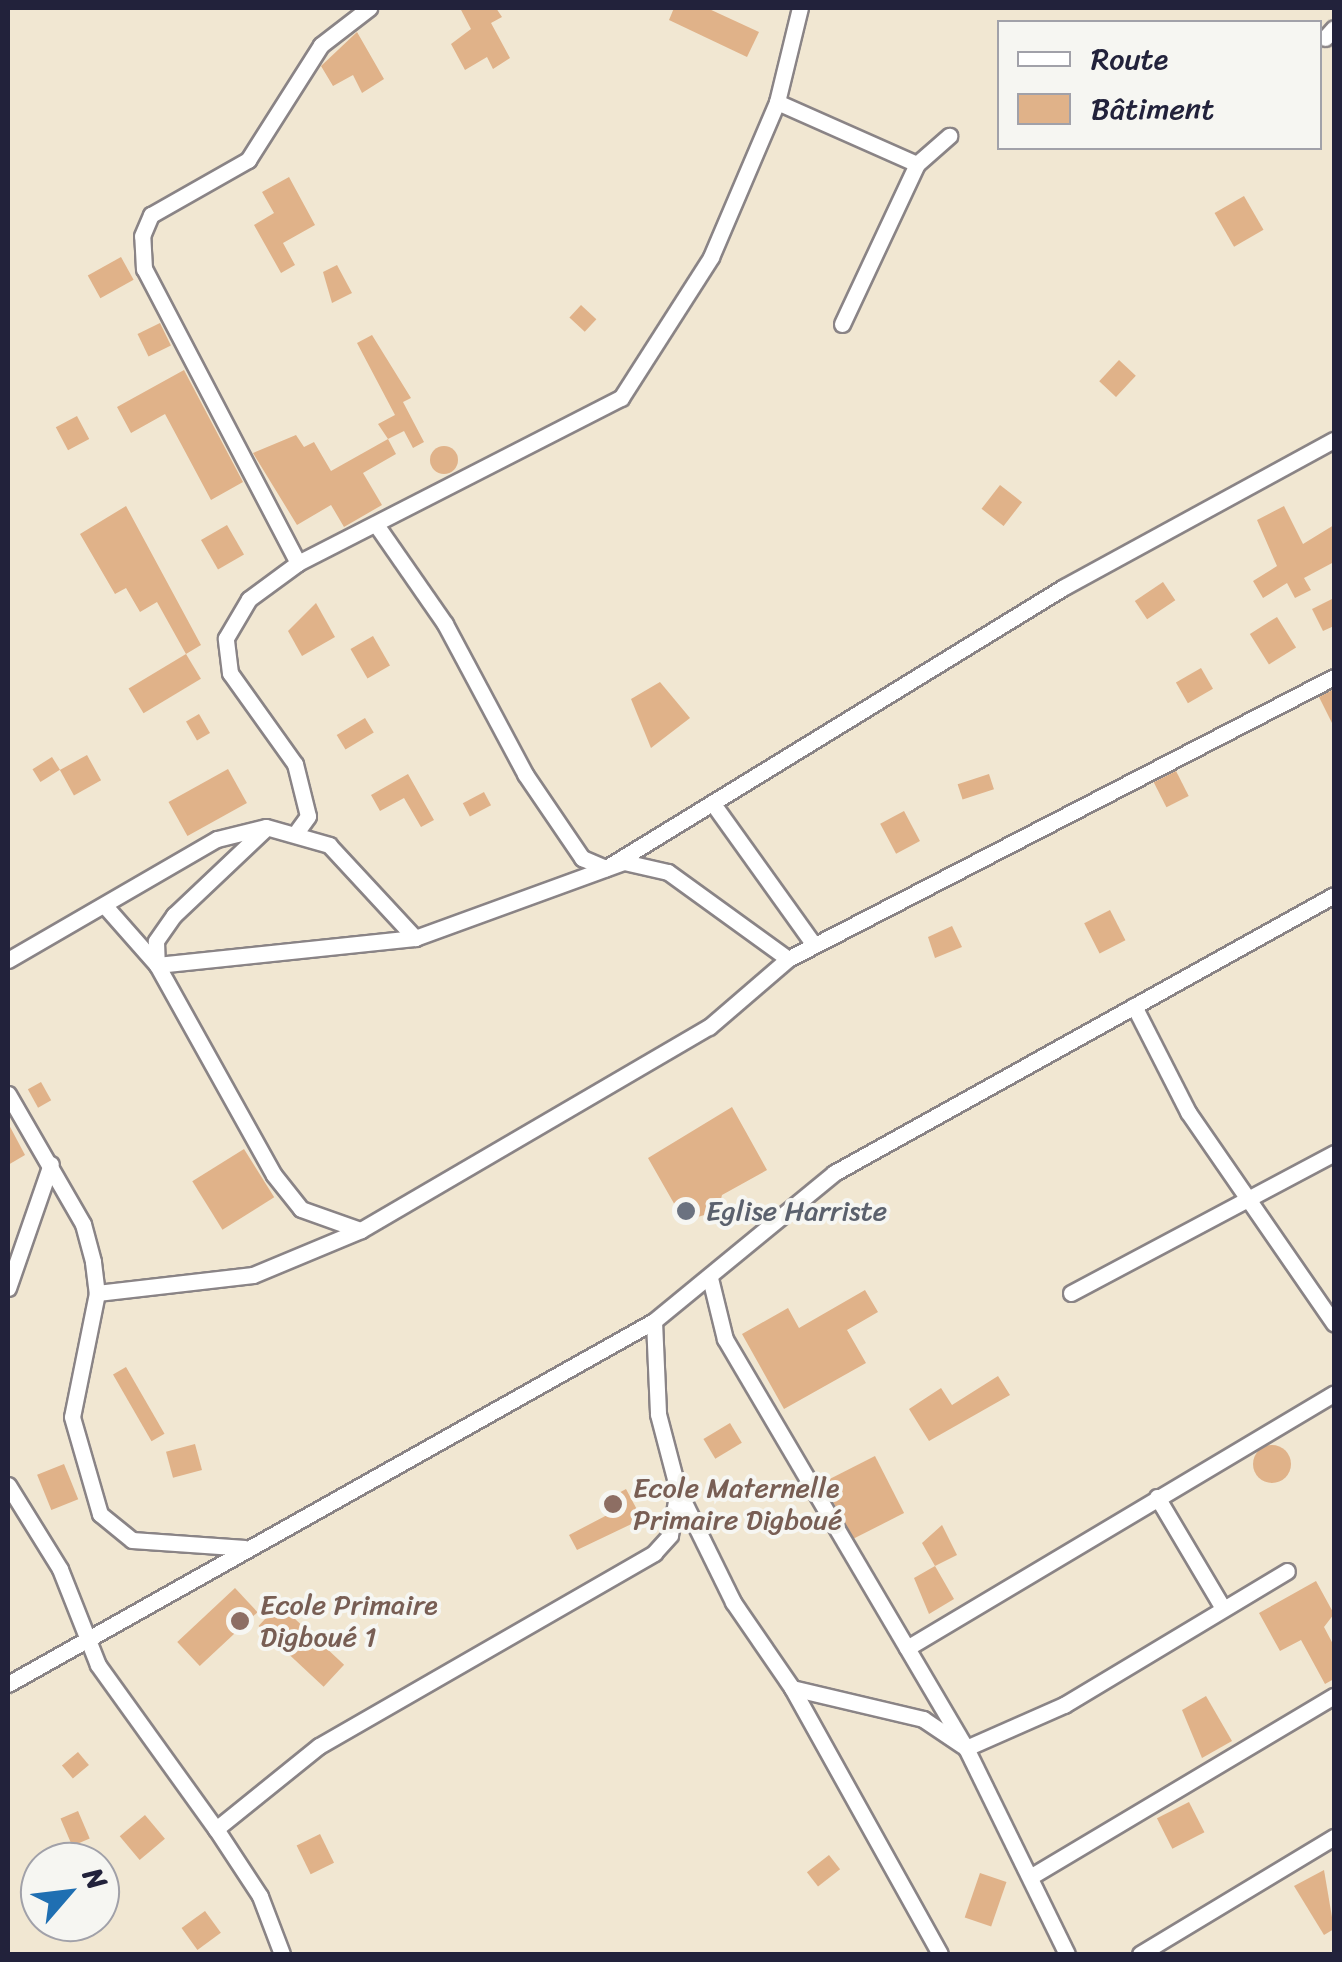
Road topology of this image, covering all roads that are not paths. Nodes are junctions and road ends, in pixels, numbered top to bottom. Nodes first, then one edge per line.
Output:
1 (368, 8) edge
2 (800, 8) edge
3 (777, 102) junction
4 (949, 136) dead end
5 (917, 164) junction
6 (842, 324) dead end
7 (1334, 440) edge
8 (377, 526) junction
9 (298, 563) junction
10 (1334, 677) edge
11 (716, 808) junction
12 (266, 827) junction
13 (298, 830) junction
14 (606, 868) junction
15 (1334, 895) edge
16 (105, 906) junction
17 (415, 938) junction
18 (814, 946) junction
19 (788, 959) junction
20 (8, 960) edge
21 (157, 965) junction
22 (1134, 1006) junction
23 (8, 1094) edge
24 (1334, 1153) edge
25 (51, 1164) junction
26 (1244, 1198) junction
27 (361, 1230) junction
28 (710, 1278) junction
29 (8, 1288) edge
30 (97, 1292) junction
31 (1072, 1293) dead end
32 (654, 1320) junction
33 (1334, 1324) edge
34 (1334, 1393) edge
35 (8, 1485) edge
36 (678, 1490) junction
37 (1157, 1497) junction
38 (249, 1548) junction
39 (1287, 1571) dead end
40 (1221, 1605) junction
41 (88, 1638) junction
42 (907, 1648) junction
43 (8, 1684) edge
44 (792, 1688) junction
45 (1334, 1696) edge
46 (966, 1748) junction
47 (216, 1829) junction
48 (1334, 1837) edge
49 (1030, 1878) junction
50 (282, 1954) edge
51 (940, 1954) edge
52 (1067, 1954) edge
53 (1140, 1954) edge

1 - 9 street
2 - 3 street
3 - 5 street
3 - 8 street
4 - 5 street
5 - 6 street
7 - 11 street
8 - 9 street
8 - 14 street
9 - 13 street
10 - 18 street
11 - 14 street
11 - 18 street
12 - 13 street
12 - 16 street
12 - 21 street
13 - 17 street
14 - 17 street
14 - 19 street
15 - 22 street
16 - 20 street
16 - 21 street
17 - 21 street
18 - 19 street
19 - 27 street
21 - 27 street
22 - 26 street
22 - 28 street
23 - 25 street
24 - 26 street
25 - 29 street
25 - 30 street
26 - 31 street
26 - 33 street
27 - 30 street
28 - 32 street
28 - 42 street
30 - 38 street
32 - 36 street
32 - 38 street
34 - 37 street
35 - 41 street
36 - 44 street
36 - 47 street
37 - 40 street
37 - 42 street
38 - 41 street
39 - 40 street
40 - 46 street
41 - 43 street
41 - 47 street
42 - 46 street
44 - 46 street
44 - 51 street
45 - 49 street
46 - 49 street
47 - 50 street
48 - 53 street
49 - 52 street

